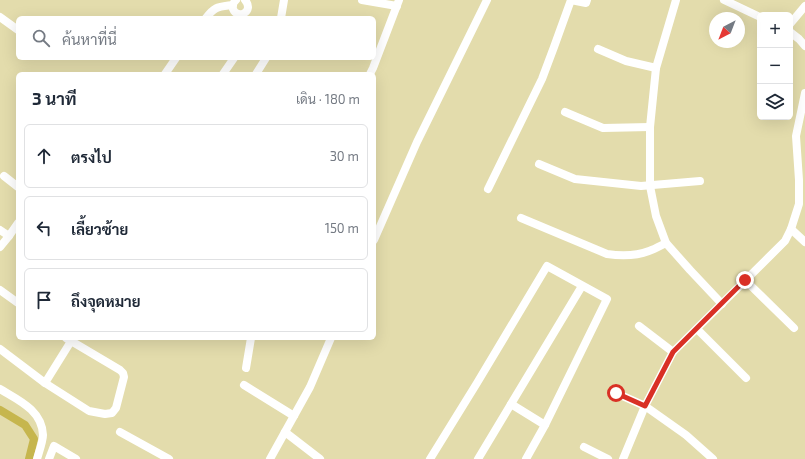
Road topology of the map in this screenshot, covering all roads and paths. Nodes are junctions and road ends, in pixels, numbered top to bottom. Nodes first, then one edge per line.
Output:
1 (245, 0) edge
2 (284, 0) edge
3 (362, 0) edge
4 (487, 0) edge
5 (587, 0) edge
6 (676, 0) edge
7 (724, 0) edge
8 (234, 3) edge
9 (398, 3) edge
10 (805, 6) edge
11 (208, 16) edge
12 (244, 16) edge
13 (281, 16) edge
14 (757, 16) edge
15 (0, 17) edge
16 (793, 20) edge
17 (16, 29) edge
18 (793, 34) edge
19 (805, 46) edge
20 (598, 48) dead end
21 (175, 60) edge
22 (233, 60) edge
23 (265, 60) edge
24 (656, 68) junction
25 (166, 72) edge
26 (224, 72) edge
27 (257, 72) edge
28 (371, 72) edge
29 (805, 93) edge
30 (805, 98) edge
31 (565, 112) dead end
32 (650, 127) junction
33 (539, 164) dead end
34 (4, 176) dead end
35 (802, 180) edge
36 (700, 181) dead end
37 (16, 185) edge
38 (650, 186) junction
39 (488, 189) dead end
40 (521, 218) dead end
41 (16, 226) edge
42 (791, 229) junction
43 (0, 230) edge
44 (376, 235) edge
45 (9, 236) junction
46 (805, 242) edge
47 (666, 243) junction
48 (0, 247) edge
49 (745, 280) junction
50 (582, 286) junction
51 (0, 290) edge
52 (16, 302) edge
53 (722, 304) junction
54 (639, 326) dead end
55 (794, 328) dead end
56 (697, 329) junction
57 (69, 340) edge
58 (72, 340) edge
59 (251, 340) edge
60 (330, 340) edge
61 (0, 349) edge
62 (673, 352) junction
63 (246, 368) dead end
64 (746, 378) dead end
65 (45, 383) junction
66 (244, 385) dead end
67 (0, 389) edge
68 (616, 393) dead end
69 (511, 404) junction
70 (645, 406) junction
71 (294, 416) junction
72 (545, 425) junction
73 (120, 432) dead end
74 (285, 432) junction
75 (584, 447) dead end
76 (37, 459) edge
77 (49, 459) edge
78 (76, 459) edge
79 (169, 459) edge
80 (270, 459) edge
81 (320, 459) edge
82 (430, 459) edge
83 (478, 459) edge
84 (526, 459) edge
85 (608, 459) edge
86 (623, 459) edge
87 (714, 459) edge

1 - 12 street
2 - 13 street
3 - 9 street
4 - 44 street
5 - 39 street
6 - 24 street
7 - 14 street
8 - 11 street
8 - 12 street
9 - 28 street
10 - 16 street
15 - 17 street
18 - 19 street
20 - 24 street
21 - 25 street
22 - 26 street
23 - 27 street
24 - 32 street
29 - 30 street
30 - 35 street
31 - 32 street
32 - 38 street
33 - 38 street
34 - 37 street
35 - 42 street
36 - 38 street
38 - 47 street
40 - 47 street
41 - 45 street
42 - 46 street
42 - 49 street
43 - 45 street
45 - 48 street
47 - 53 street
49 - 53 street
49 - 55 street
50 - 69 street
50 - 72 street
50 - 82 street
51 - 52 street
53 - 56 street
54 - 62 street
56 - 62 street
56 - 64 street
57 - 65 street
58 - 65 street
59 - 63 street
60 - 71 street
61 - 65 street
62 - 70 street
66 - 71 street
67 - 76 street
68 - 70 street
69 - 72 street
69 - 83 street
70 - 86 street
70 - 87 street
71 - 74 street
72 - 84 street
73 - 79 street
74 - 80 street
74 - 81 street
75 - 85 street
77 - 78 street

